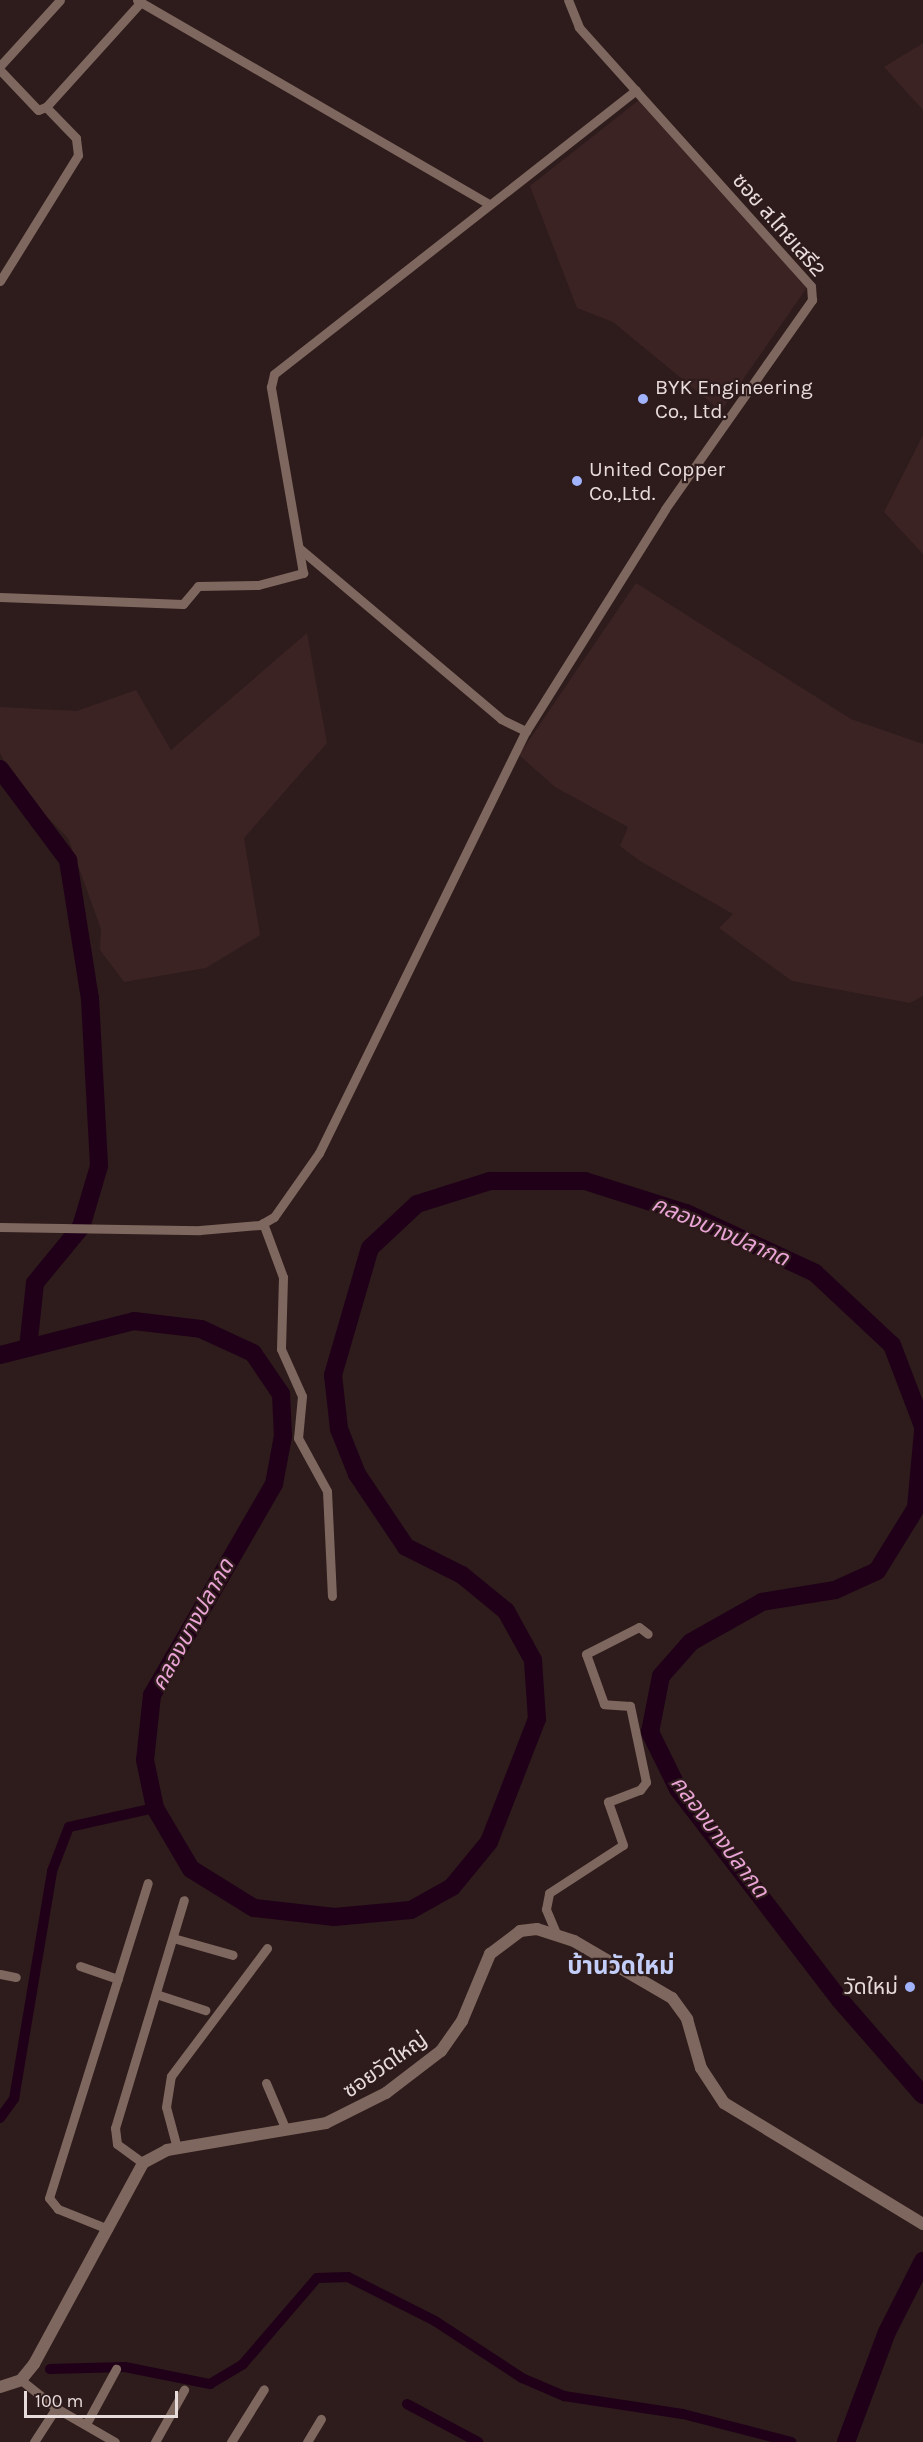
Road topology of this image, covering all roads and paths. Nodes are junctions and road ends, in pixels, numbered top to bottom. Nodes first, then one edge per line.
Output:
1 (60, 0) edge
2 (568, 0) edge
3 (139, 1) edge
4 (0, 68) edge
5 (636, 90) junction
6 (46, 107) junction
7 (487, 203) junction
8 (0, 281) edge
9 (299, 548) junction
10 (0, 597) edge
11 (526, 731) junction
12 (263, 1223) junction
13 (0, 1227) edge
14 (332, 1596) dead end
15 (648, 1634) dead end
16 (148, 1883) dead end
17 (184, 1900) dead end
18 (556, 1933) junction
19 (173, 1938) junction
20 (267, 1948) dead end
21 (233, 1955) dead end
22 (80, 1966) dead end
23 (0, 1974) edge
24 (16, 1977) dead end
25 (118, 1979) junction
26 (156, 1994) junction
27 (206, 2010) dead end
28 (266, 2083) dead end
29 (285, 2130) junction
30 (177, 2148) junction
31 (143, 2163) junction
32 (923, 2224) edge
33 (108, 2229) junction
34 (116, 2369) dead end
35 (21, 2380) junction
36 (0, 2387) edge
37 (264, 2389) dead end
38 (184, 2390) dead end
39 (56, 2408) junction
40 (321, 2419) dead end
41 (86, 2424) junction
42 (34, 2442) edge
43 (115, 2442) edge
44 (155, 2442) edge
45 (231, 2442) edge
46 (307, 2442) edge

1 - 4 street
2 - 5 street, ซอย ส.ไทยเสรี2
3 - 6 street
3 - 7 street
4 - 6 street
5 - 7 street
5 - 11 street, ซอย ส.ไทยเสรี2
6 - 8 street
7 - 9 street
9 - 10 street
9 - 11 street
11 - 12 street
12 - 13 street
12 - 14 street
15 - 18 street
16 - 25 street
17 - 19 street
18 - 29 street, ซอยวัดใหญ่
18 - 32 street, ซอยวัดใหญ่
19 - 21 street
19 - 26 street
20 - 30 street
22 - 25 street
23 - 24 street
25 - 33 street
26 - 27 street
26 - 31 street
28 - 29 street
29 - 30 street, ซอยวัดใหญ่
30 - 31 street, ซอยวัดใหญ่
31 - 33 street
33 - 35 street
34 - 41 street
35 - 36 street
35 - 39 street
37 - 45 street
38 - 44 street
39 - 41 street
39 - 42 street
40 - 46 street
41 - 43 street

